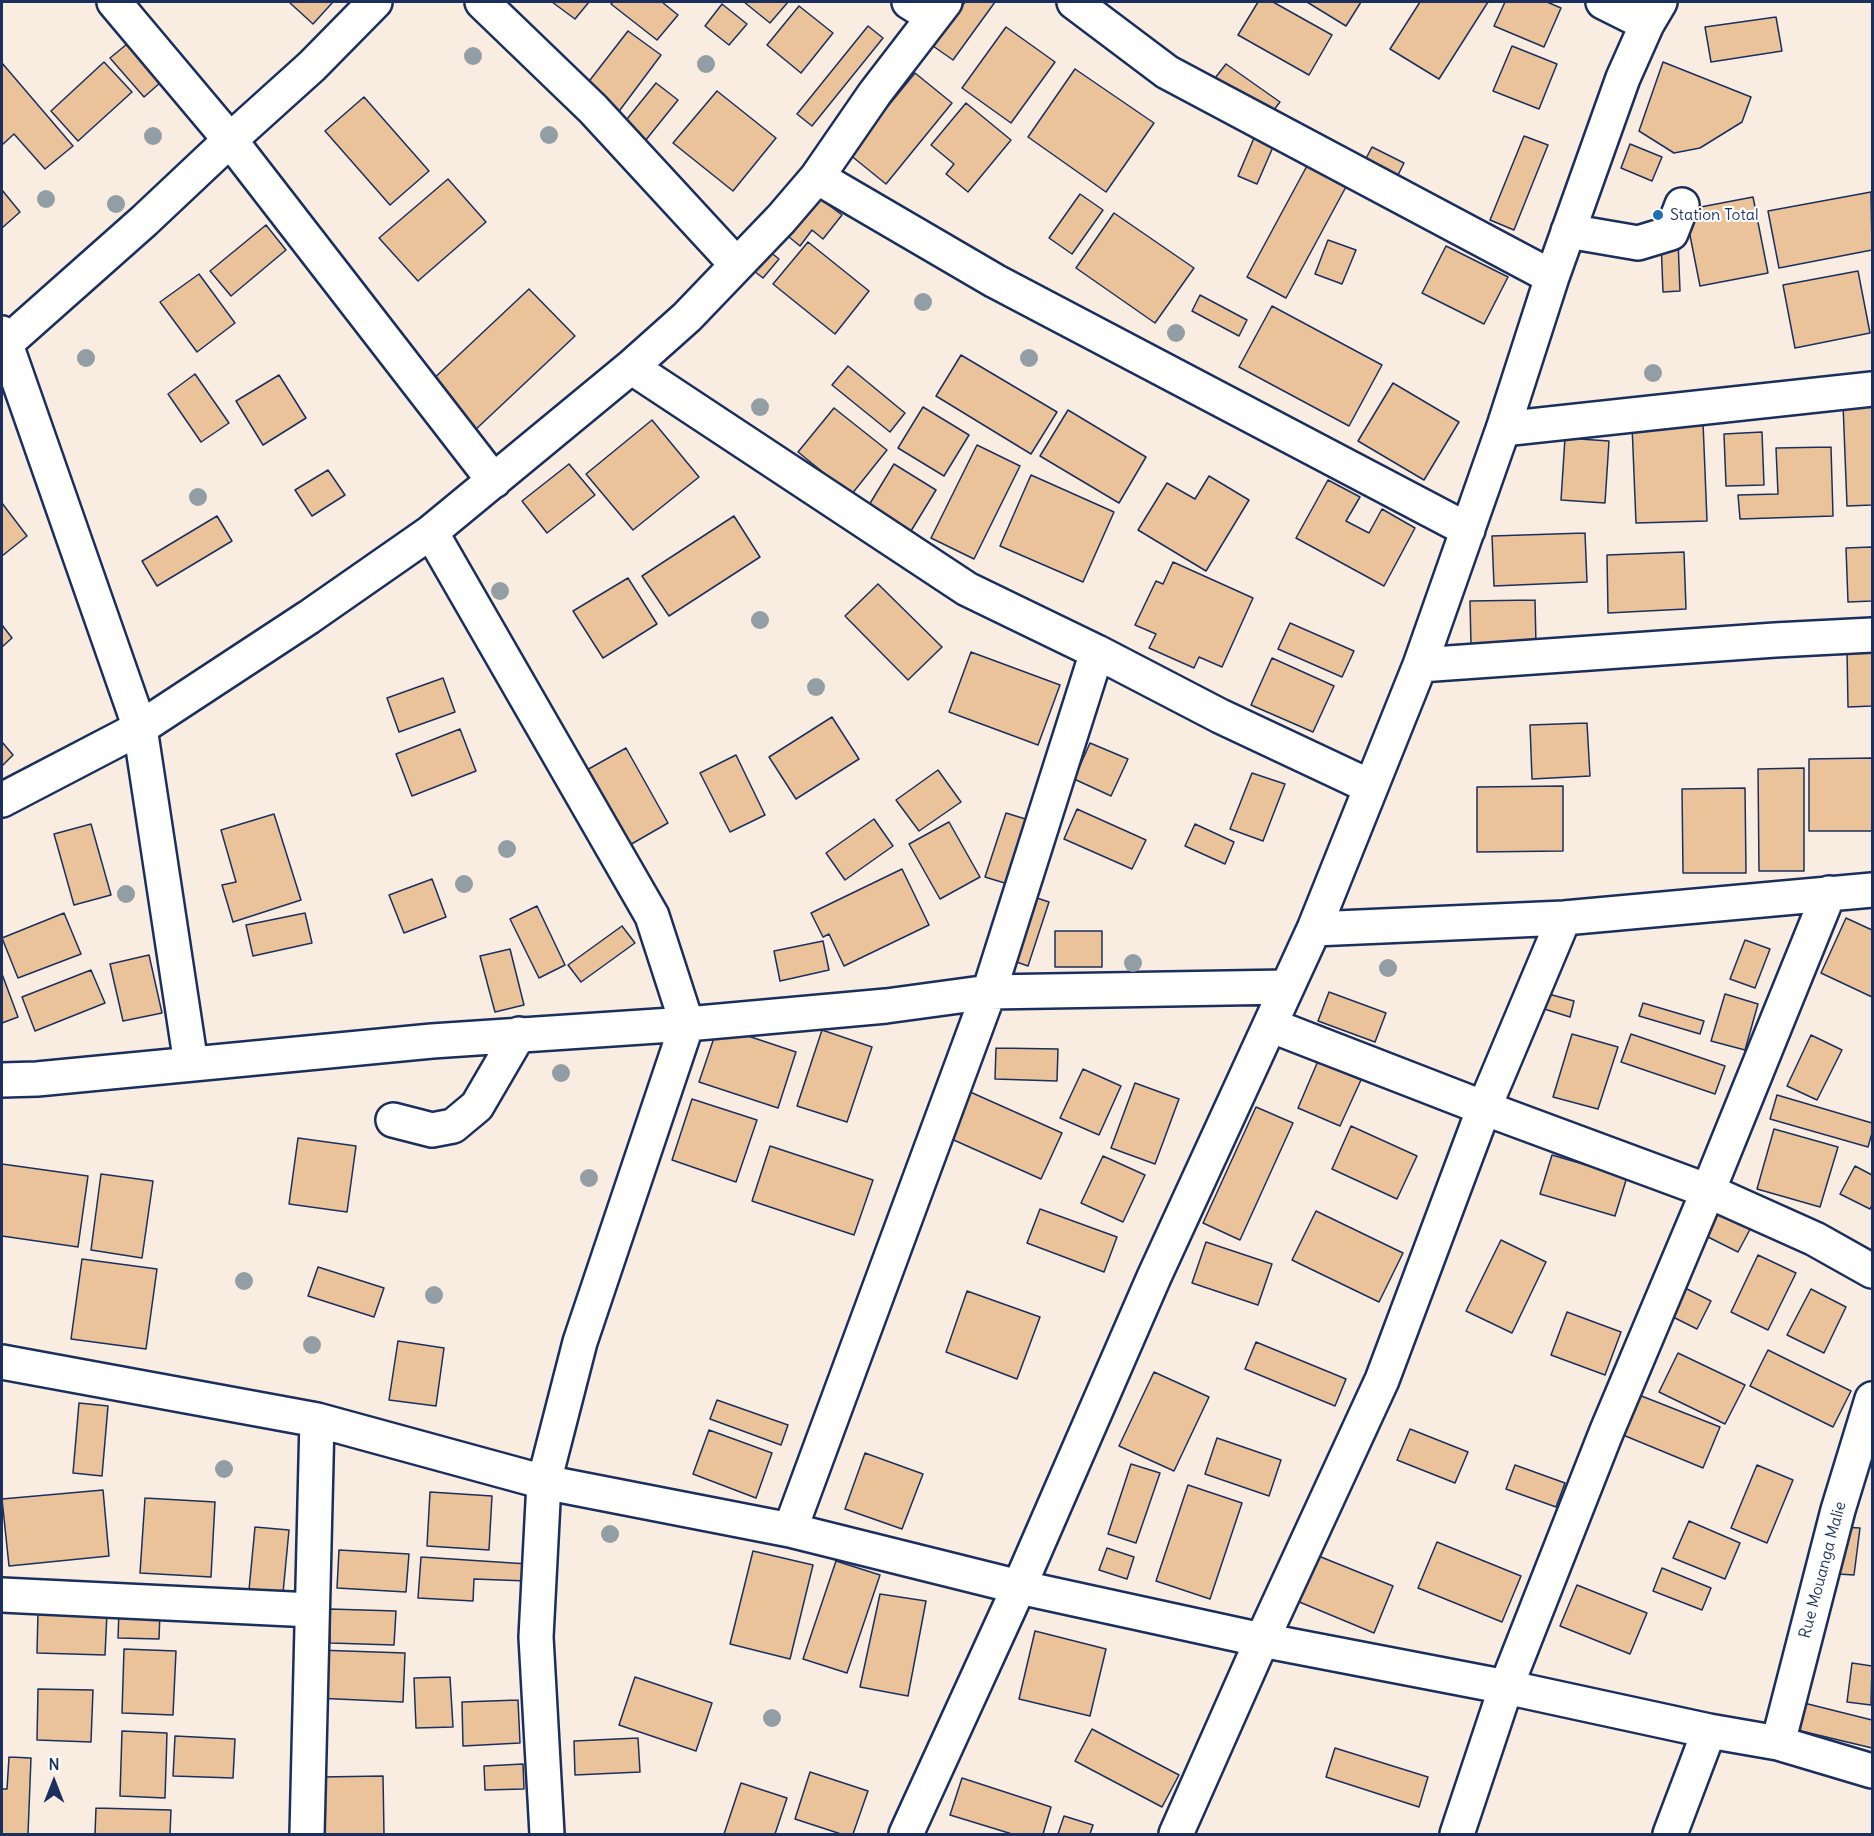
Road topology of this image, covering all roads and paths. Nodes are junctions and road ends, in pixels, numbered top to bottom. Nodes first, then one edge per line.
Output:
1 (114, 2) edge
2 (375, 2) edge
3 (482, 2) edge
4 (1074, 2) edge
5 (1604, 2) edge
6 (929, 7) edge
7 (1653, 13) edge
8 (230, 140) junction
9 (817, 177) junction
10 (1682, 205) dead end
11 (1568, 231) junction
12 (736, 264) junction
13 (1552, 277) junction
14 (3, 341) edge
15 (632, 367) junction
16 (1872, 389) edge
17 (1503, 429) junction
18 (494, 481) junction
19 (1468, 530) junction
20 (431, 532) junction
21 (1872, 636) edge
22 (1097, 652) junction
23 (1420, 665) junction
24 (140, 728) junction
25 (1371, 787) junction
26 (2, 800) edge
27 (1872, 890) edge
28 (1829, 893) junction
29 (1564, 918) junction
30 (1314, 929) junction
31 (1287, 987) junction
32 (989, 992) junction
33 (687, 1024) junction
34 (1270, 1024) junction
35 (519, 1034) junction
36 (191, 1064) junction
37 (2, 1080) edge
38 (1484, 1108) junction
39 (393, 1120) dead end
40 (1708, 1191) junction
41 (1872, 1271) edge
42 (2, 1362) edge
43 (1872, 1399) edge
44 (317, 1420) junction
45 (544, 1482) junction
46 (790, 1530) junction
47 (1018, 1587) junction
48 (2, 1595) edge
49 (312, 1610) junction
50 (1262, 1640) junction
51 (1506, 1687) junction
52 (1709, 1731) junction
53 (1778, 1743) junction
54 (1872, 1771) edge
55 (307, 1834) edge
56 (546, 1834) edge
57 (906, 1834) edge
58 (1176, 1834) edge
59 (1457, 1834) edge
60 (1670, 1834) edge

1 - 8 street
2 - 8 street
3 - 12 street
4 - 13 street
5 - 7 street
6 - 9 street
7 - 11 street
8 - 14 street
8 - 18 street
9 - 12 street
9 - 19 street
10 - 11 street
11 - 13 street
12 - 15 street
13 - 17 street
14 - 24 street
15 - 18 street
15 - 22 street
16 - 17 street
17 - 19 street
18 - 20 street
19 - 23 street
20 - 24 street
20 - 33 street
21 - 23 street
22 - 25 street
22 - 32 street
23 - 25 street
24 - 26 street
24 - 36 street
25 - 30 street
27 - 28 street
28 - 29 street
28 - 40 street
29 - 30 street
29 - 38 street
30 - 31 street
31 - 32 street
31 - 34 street
32 - 33 street
32 - 46 street
33 - 35 street
33 - 45 street
34 - 38 street
34 - 47 street
35 - 36 street
35 - 39 street
36 - 37 street
38 - 40 street
38 - 50 street
40 - 41 street
40 - 51 street
42 - 44 street
43 - 53 street, Rue Mouanga Malie
44 - 45 street
44 - 49 street
45 - 46 street
45 - 56 street
46 - 47 street
47 - 50 street
47 - 57 street
48 - 49 street
49 - 55 street
50 - 51 street
50 - 58 street
51 - 52 street
51 - 59 street
52 - 53 street
52 - 60 street
53 - 54 street

